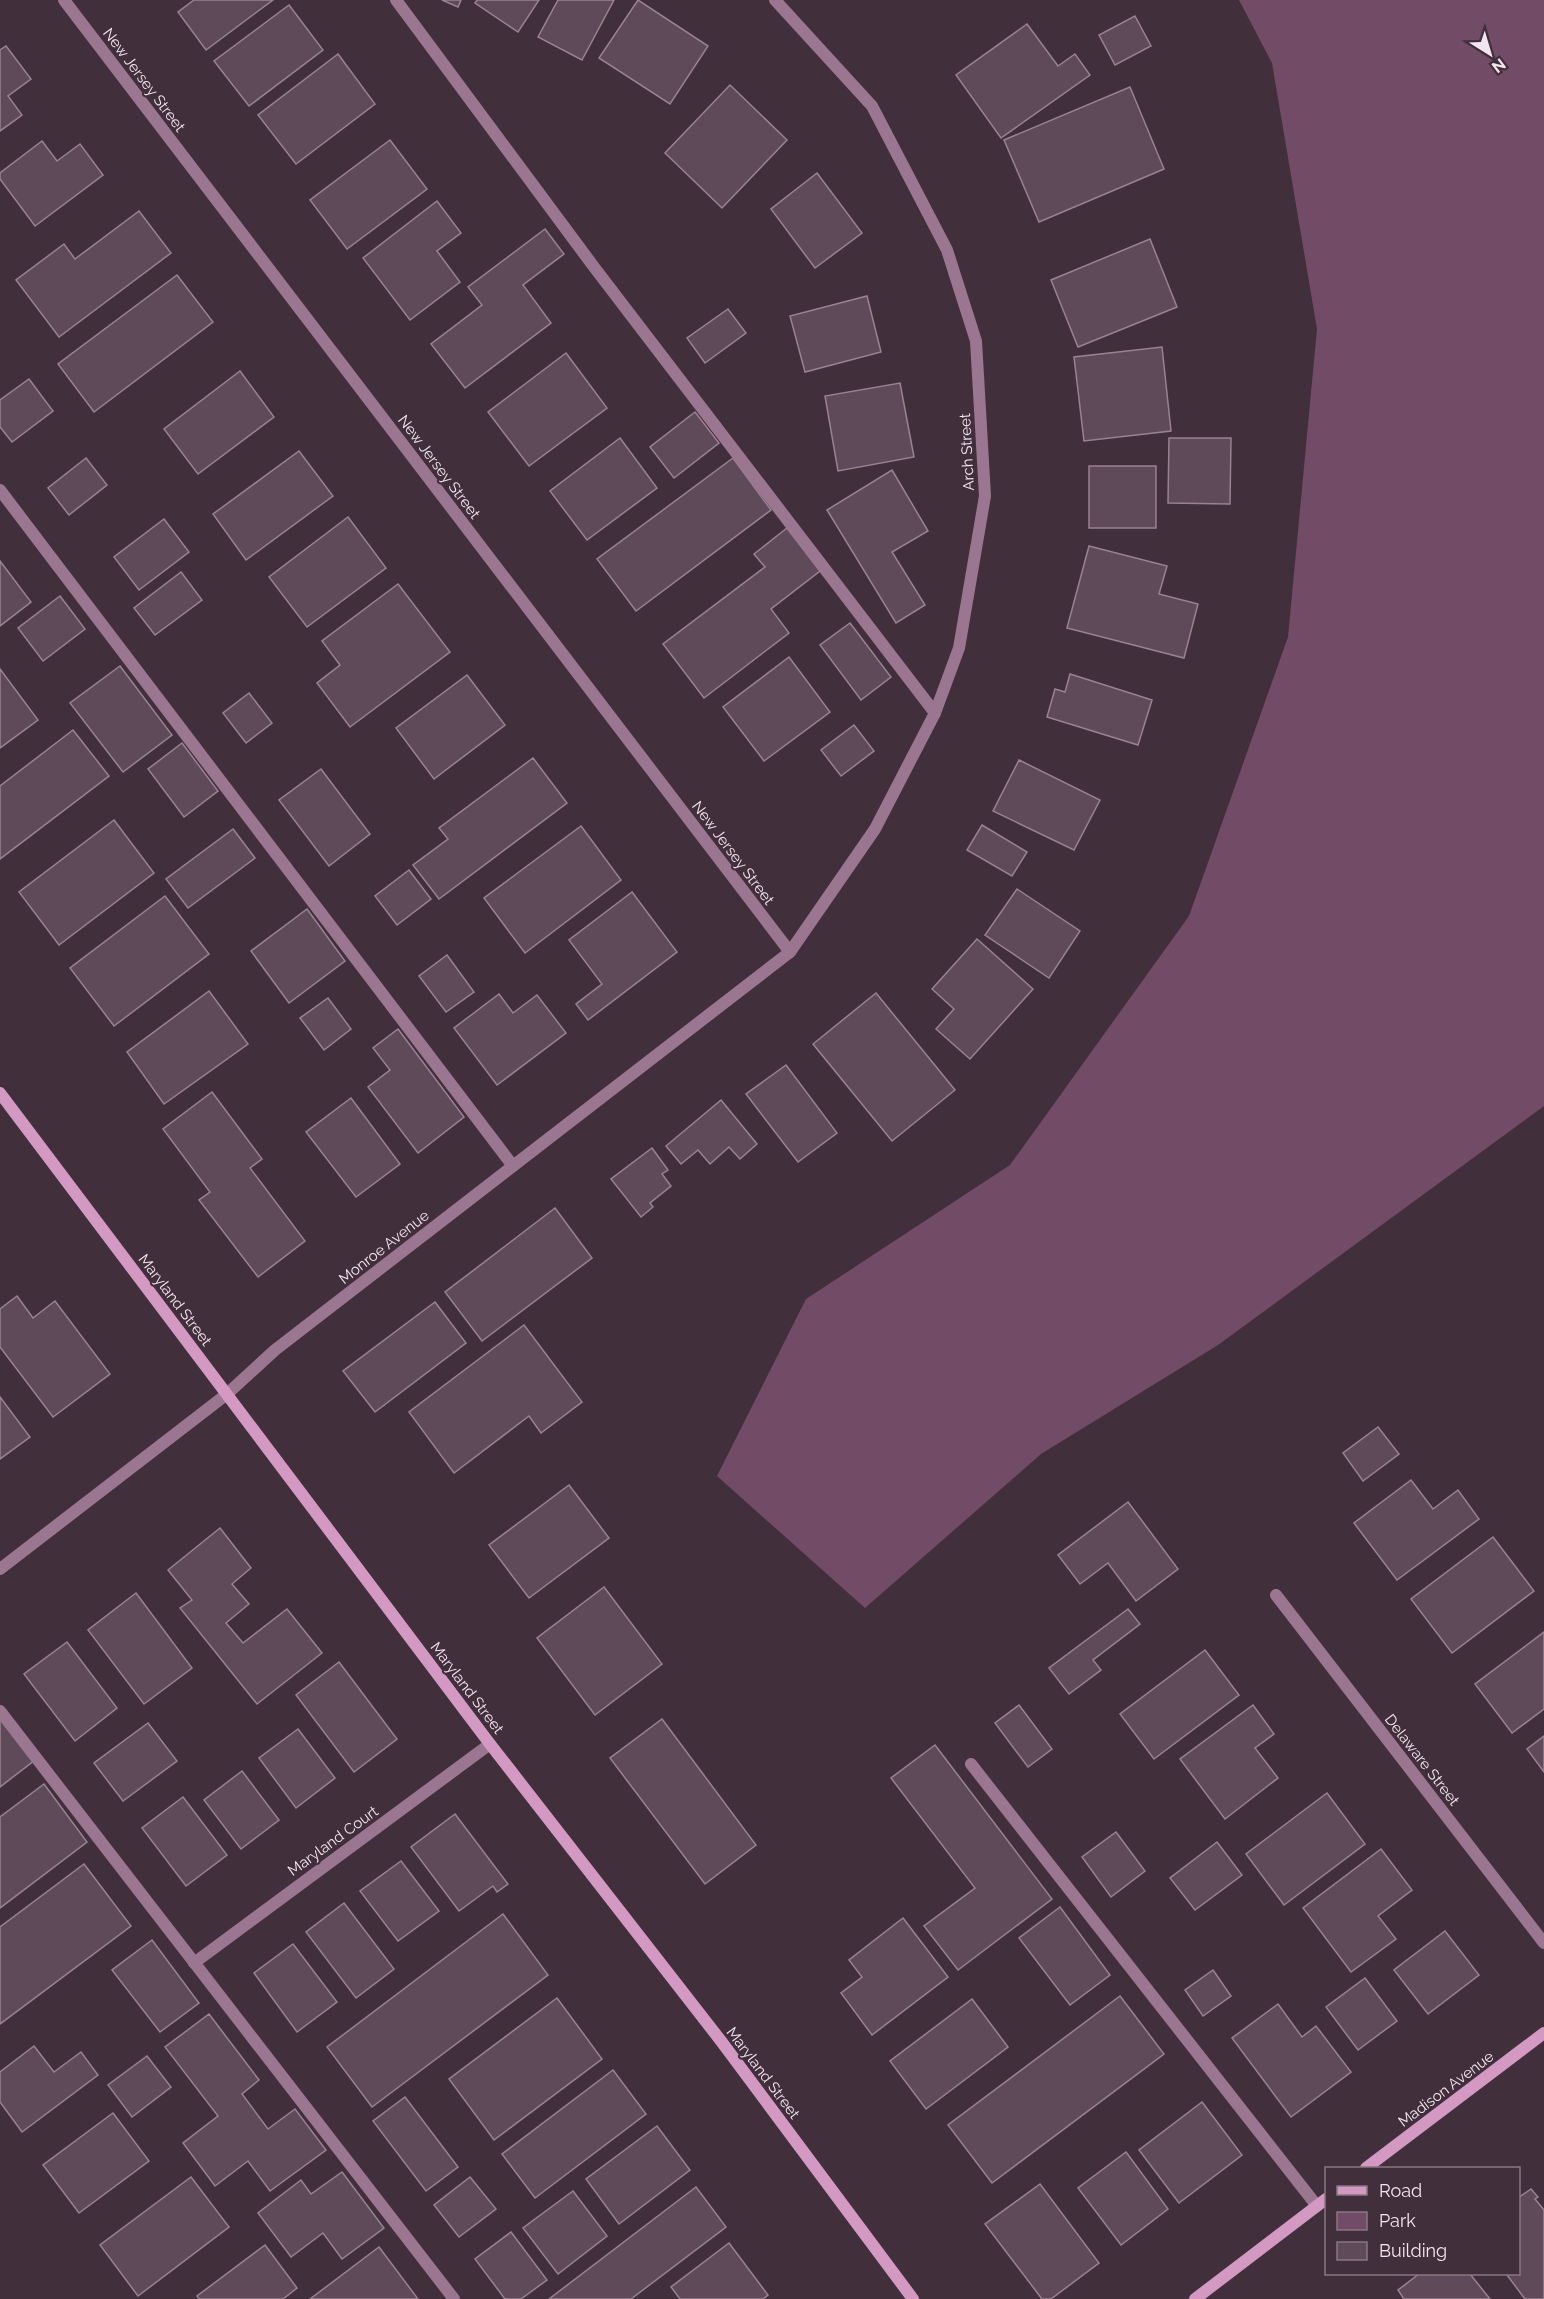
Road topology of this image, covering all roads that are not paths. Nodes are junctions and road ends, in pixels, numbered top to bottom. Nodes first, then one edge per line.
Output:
1 (64, 0) edge
2 (396, 0) edge
3 (775, 0) edge
4 (0, 489) edge
5 (935, 713) junction
6 (790, 952) junction
7 (0, 1093) edge
8 (513, 1166) junction
9 (227, 1394) junction
10 (0, 1569) edge
11 (1276, 1594) dead end
12 (0, 1711) edge
13 (490, 1744) junction
14 (971, 1764) dead end
15 (1544, 1943) edge
16 (194, 1963) junction
17 (1544, 2032) edge
18 (1369, 2167) edge
19 (1322, 2202) edge
20 (454, 2299) edge
21 (913, 2299) edge
22 (1195, 2299) edge

1 - 6 street, New Jersey Street
2 - 5 street
3 - 5 street, Arch Street
4 - 8 street
5 - 6 street, Arch Street
6 - 8 street, Monroe Avenue
7 - 9 street, Maryland Street
8 - 9 street, Monroe Avenue
9 - 10 street, Monroe Avenue
9 - 13 street, Maryland Street
11 - 15 street, Delaware Street
12 - 16 street
13 - 16 street, Maryland Court
13 - 21 street, Maryland Street
14 - 19 street
16 - 20 street
17 - 18 street, Madison Avenue
19 - 22 street

